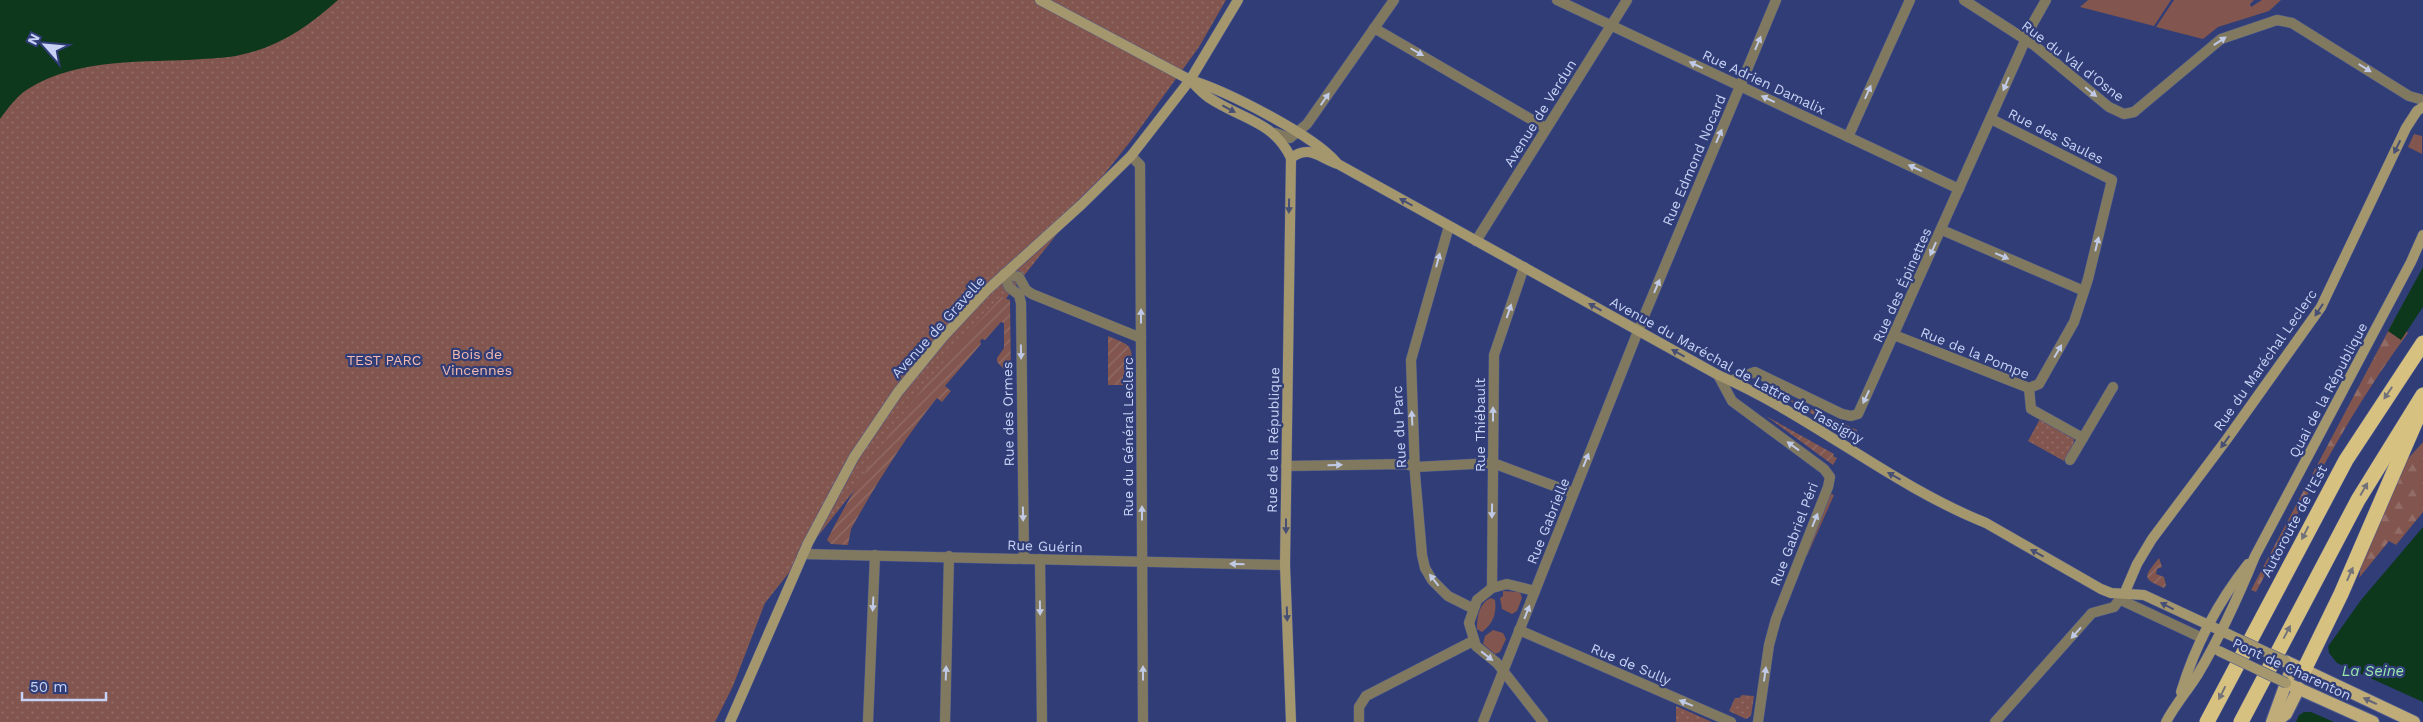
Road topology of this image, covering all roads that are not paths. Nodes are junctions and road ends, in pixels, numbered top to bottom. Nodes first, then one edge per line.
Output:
1 (1040, 0) edge
2 (1238, 0) edge
3 (1394, 0) edge
4 (1557, 0) edge
5 (1627, 0) edge
6 (1776, 0) edge
7 (1910, 0) edge
8 (1964, 0) edge
9 (2046, 0) edge
10 (1611, 25) junction
11 (1374, 28) junction
12 (2026, 40) junction
13 (1190, 80) junction
14 (1740, 86) junction
15 (2423, 100) edge
16 (2423, 107) edge
17 (1991, 119) junction
18 (1546, 128) junction
19 (1275, 133) junction
20 (1296, 135) junction
21 (1848, 137) junction
22 (1131, 156) junction
23 (1291, 158) junction
24 (1338, 164) junction
25 (1959, 189) junction
26 (1449, 226) junction
27 (1942, 230) junction
28 (2423, 235) edge
29 (1476, 241) junction
30 (1524, 267) junction
31 (1004, 274) junction
32 (2084, 291) junction
33 (1024, 295) junction
34 (1638, 330) junction
35 (1894, 335) junction
36 (1141, 338) junction
37 (2419, 348) edge
38 (1718, 375) junction
39 (1730, 381) junction
40 (2113, 387) dead end
41 (2029, 388) junction
42 (2423, 395) edge
43 (2423, 406) edge
44 (2083, 438) junction
45 (2070, 460) dead end
46 (1493, 463) junction
47 (1286, 466) junction
48 (1415, 467) junction
49 (1573, 493) junction
50 (803, 554) junction
51 (875, 555) junction
52 (949, 556) junction
53 (2254, 556) junction
54 (1024, 559) junction
55 (1040, 559) junction
56 (1142, 562) junction
57 (1285, 565) junction
58 (1492, 588) junction
59 (1535, 591) junction
60 (2123, 596) junction
61 (1472, 608) junction
62 (2208, 625) junction
63 (1519, 630) junction
64 (2224, 632) junction
65 (2202, 638) junction
66 (1473, 641) junction
67 (2215, 649) junction
68 (2291, 671) junction
69 (1503, 672) junction
70 (2299, 688) junction
71 (2178, 700) junction
72 (730, 722) edge
73 (868, 722) edge
74 (945, 722) edge
75 (1042, 722) edge
76 (1143, 722) edge
77 (1291, 722) edge
78 (1360, 722) edge
79 (1483, 722) edge
80 (1543, 722) edge
81 (1731, 722) edge
82 (1758, 722) edge
83 (1995, 722) edge
84 (2166, 722) edge
85 (2207, 722) edge
86 (2240, 722) edge
87 (2273, 722) edge
88 (2373, 722) edge
89 (2414, 722) edge

1 - 13 main road
2 - 13 main road, Avenue de Gravelle
3 - 11 street
4 - 10 street, Rue Adrien Damalix
5 - 10 street, Avenue de Verdun
14 -> 6 street, Rue Edmond Nocard
21 -> 7 street
8 - 12 street, Rue du Val d'Osne
9 - 12 street, Rue des Épinettes
14 -> 10 street, Rue Adrien Damalix
10 - 18 street, Avenue de Verdun
11 -> 18 street
20 -> 11 street
12 -> 15 street, Rue du Val d'Osne
12 -> 17 street, Rue des Épinettes
13 -> 19 main road, Avenue du Maréchal de Lattre de Tassigny
13 - 20 main road, Avenue du Maréchal de Lattre de Tassigny
13 - 22 main road, Avenue de Gravelle
21 -> 14 street, Rue Adrien Damalix
34 -> 14 street, Rue Edmond Nocard
16 -> 60 main road, Rue du Maréchal Leclerc
17 - 25 street, Rue des Épinettes
32 -> 17 street, Rue des Saules
18 - 29 street, Avenue de Verdun
19 - 20 street, Avenue du Maréchal de Lattre de Tassigny
19 - 23 main road, Avenue du Maréchal de Lattre de Tassigny
20 - 24 main road, Avenue du Maréchal de Lattre de Tassigny
25 -> 21 street, Rue Adrien Damalix
22 - 31 main road, Avenue de Gravelle
36 -> 22 street, Rue du Général Leclerc
23 - 24 main road, Avenue du Maréchal de Lattre de Tassigny
23 -> 47 main road, Rue de la République
26 -> 24 main road, Avenue du Maréchal de Lattre de Tassigny
25 - 27 street, Rue des Épinettes
26 - 29 main road, Avenue du Maréchal de Lattre de Tassigny
48 -> 26 street, Rue du Parc
27 -> 32 street
27 -> 35 street, Rue des Épinettes
28 - 53 main road, Quai de la République
29 - 30 main road, Avenue du Maréchal de Lattre de Tassigny
34 -> 30 main road, Avenue du Maréchal de Lattre de Tassigny
46 -> 30 street, Rue Thiébault
31 - 33 street
31 - 50 main road, Avenue de Gravelle
41 -> 32 street
33 - 36 street
33 -> 54 street, Rue des Ormes
38 -> 34 main road, Avenue du Maréchal de Lattre de Tassigny
49 -> 34 street, Rue Gabrielle
35 -> 39 street, Rue des Épinettes
35 - 41 street, Rue de la Pompe
56 -> 36 street, Rue du Général Leclerc
37 -> 85 highway, Autoroute de l’Est
38 - 39 main road, Avenue du Maréchal de Lattre de Tassigny
82 -> 38 street, Rue Gabriel Péri
60 -> 39 main road, Avenue du Maréchal de Lattre de Tassigny
40 - 44 street
41 - 44 street, Rue de la Pompe
86 -> 42 highway
68 -> 43 highway
44 - 45 street
46 - 48 street
46 - 49 street
46 -> 58 street, Rue Thiébault
47 -> 48 street
47 -> 57 main road, Rue de la République
61 -> 48 street, Rue du Parc
49 - 59 street, Rue Gabrielle
50 - 51 street, Rue Guérin
50 - 72 main road, Avenue de Gravelle
51 - 52 street, Rue Guérin
51 -> 73 street
52 - 54 street, Rue Guérin
74 -> 52 street
53 - 62 main road, Quai de la République
53 - 64 main road, Quai de la République
54 - 55 street, Rue Guérin
55 - 56 street, Rue Guérin
55 -> 75 street
57 -> 56 street, Rue Guérin
76 -> 56 street, Rue du Général Leclerc
57 -> 77 main road, Rue de la République
58 - 59 street
58 - 61 street
63 -> 59 street, Rue Gabrielle
62 -> 60 main road, Avenue du Maréchal de Lattre de Tassigny
60 - 65 street
60 -> 83 street
61 - 66 street
62 - 64 main road, Pont de Charenton
62 - 65 main road, Quai de la République
63 - 69 street, Rue Gabrielle
81 -> 63 street, Rue de Sully
64 - 67 main road, Quai de la République
64 - 68 main road, Pont de Charenton, bridge
65 - 67 main road, Pont de Charenton
65 - 71 main road, Quai de la République
66 -> 69 street
66 - 78 street
67 - 68 main road, Pont de Charenton, bridge
67 - 71 main road, Quai de la République
68 - 70 main road, Pont de Charenton
68 - 87 main road
89 -> 68 main road, Pont de Charenton
69 - 79 street, Rue Gabrielle
69 - 80 street
70 - 87 main road
70 - 88 main road, Pont de Charenton
71 - 84 main road

